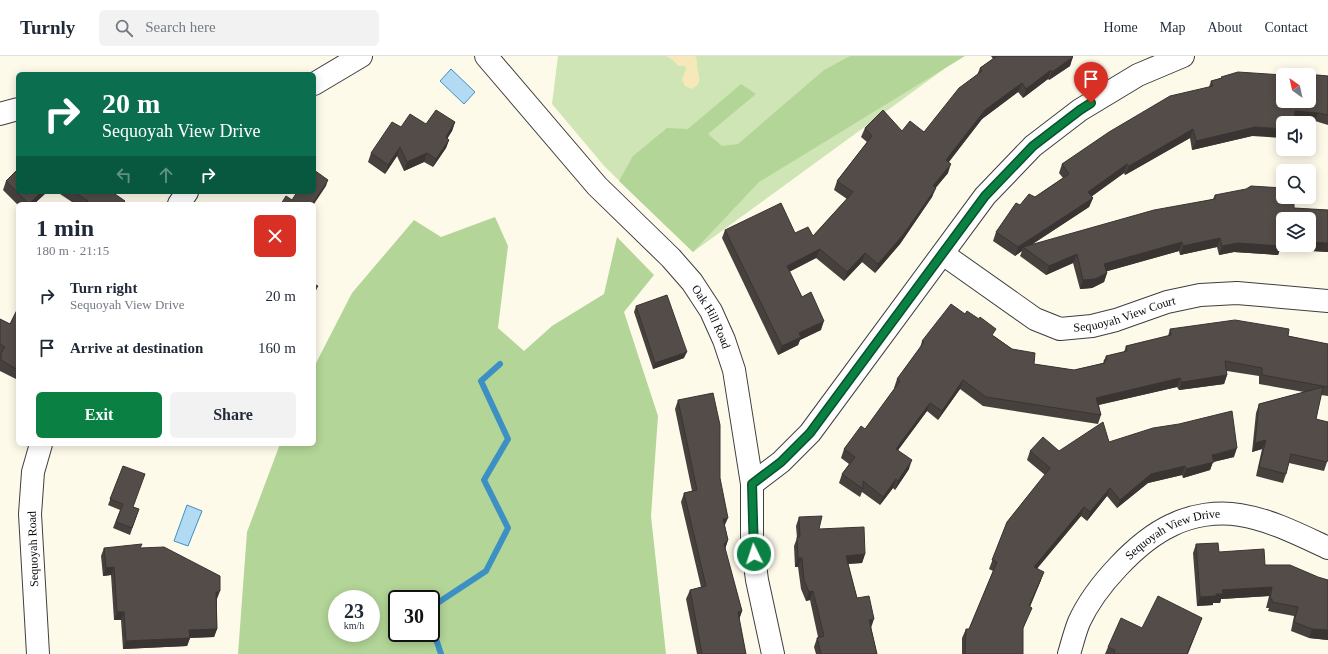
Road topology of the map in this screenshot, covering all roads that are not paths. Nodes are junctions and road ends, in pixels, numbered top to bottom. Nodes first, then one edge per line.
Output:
1 (361, 56) edge
2 (486, 56) edge
3 (1183, 56) edge
4 (316, 83) edge
5 (16, 110) edge
6 (0, 114) edge
7 (943, 254) junction
8 (1328, 301) edge
9 (40, 446) edge
10 (752, 484) junction
11 (1328, 548) edge
12 (38, 654) edge
13 (773, 654) edge
14 (1069, 654) edge

1 - 4 street
2 - 10 street, Oak Hill Road
3 - 7 street
5 - 6 street
7 - 8 street, Sequoyah View Court
7 - 10 street
9 - 12 street, Sequoyah Road
10 - 13 street, Oak Hill Road
11 - 14 street, Sequoyah View Drive

